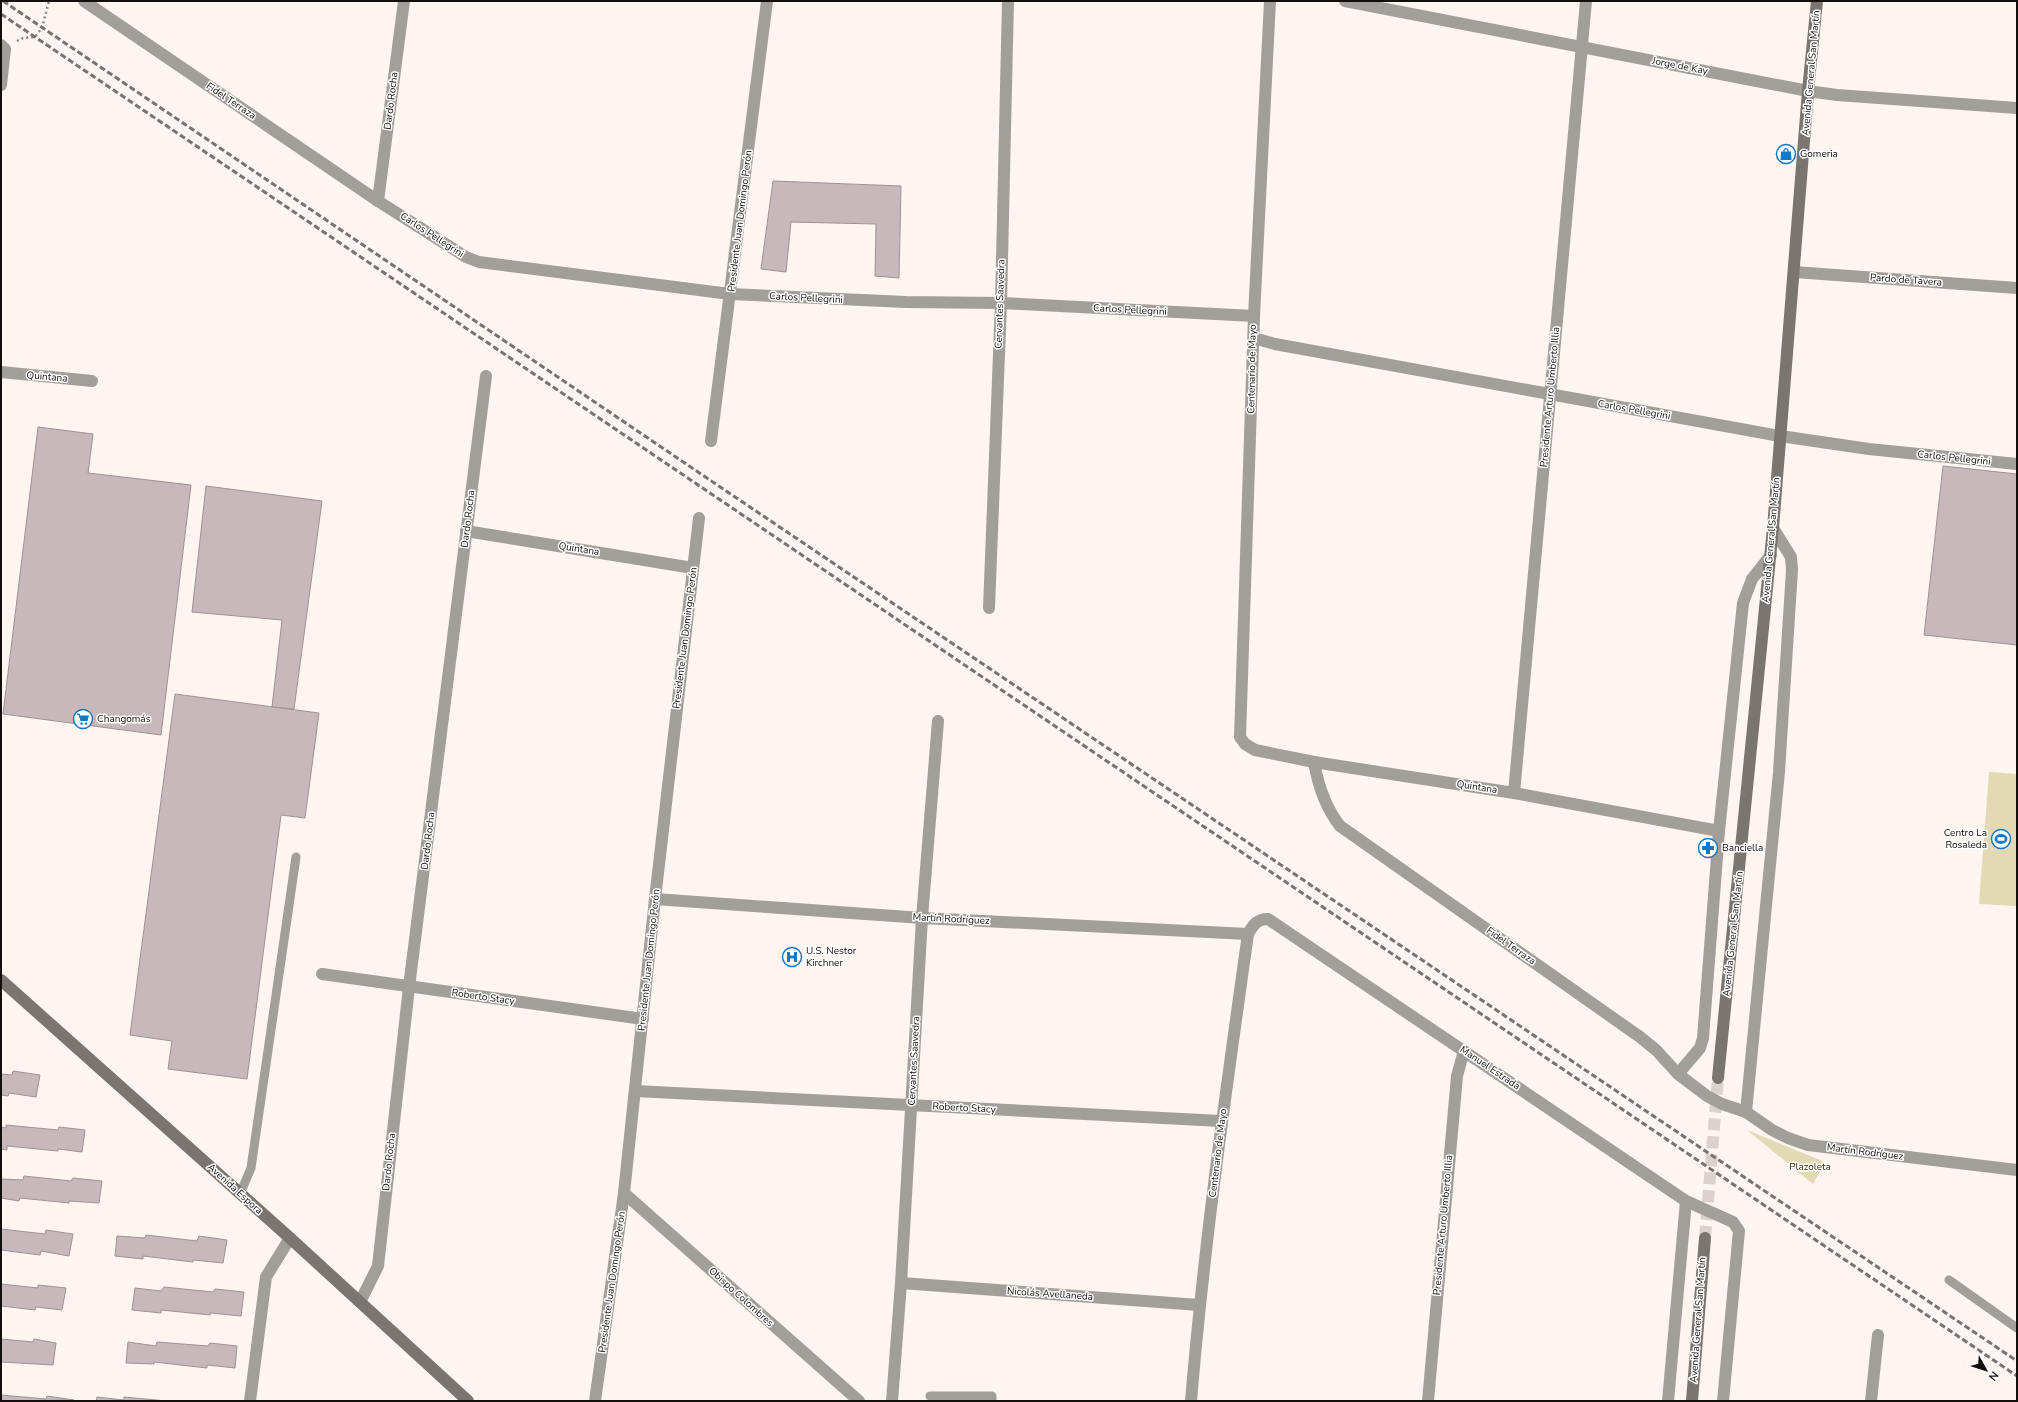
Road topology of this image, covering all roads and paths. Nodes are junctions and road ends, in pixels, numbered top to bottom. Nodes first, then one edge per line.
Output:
1 (50, 1) edge
2 (84, 1) edge
3 (404, 1) edge
4 (767, 1) edge
5 (1008, 1) edge
6 (1270, 1) edge
7 (1346, 1) edge
8 (1586, 1) edge
9 (1818, 1) edge
10 (1582, 46) junction
11 (3, 47) edge
12 (1, 85) edge
13 (1808, 91) junction
14 (2017, 108) edge
15 (378, 201) junction
16 (1794, 272) junction
17 (2017, 288) edge
18 (730, 294) junction
19 (1001, 303) junction
20 (1254, 316) junction
21 (1254, 338) junction
22 (1, 372) edge
23 (486, 376) dead end
24 (92, 381) dead end
25 (1550, 394) junction
26 (1780, 436) junction
27 (711, 441) dead end
28 (2017, 464) edge
29 (699, 518) dead end
30 (1773, 528) junction
31 (466, 531) junction
32 (1771, 556) junction
33 (693, 568) junction
34 (989, 608) dead end
35 (938, 721) dead end
36 (1240, 737) joint
37 (1314, 762) junction
38 (1514, 793) junction
39 (1719, 831) junction
40 (296, 857) dead end
41 (654, 900) junction
42 (922, 918) junction
43 (1248, 934) junction
44 (322, 974) dead end
45 (1, 980) edge
46 (409, 987) junction
47 (643, 1019) junction
48 (1464, 1051) junction
49 (1678, 1074) junction
50 (1718, 1078) tunnel mouth
51 (636, 1091) junction
52 (1722, 1104) joint
53 (911, 1106) junction
54 (1746, 1112) junction
55 (1221, 1121) junction
56 (2017, 1170) edge
57 (624, 1193) junction
58 (240, 1194) junction
59 (1686, 1201) junction
60 (290, 1238) junction
61 (1705, 1238) tunnel mouth
62 (1949, 1280) dead end
63 (901, 1284) junction
64 (360, 1302) junction
65 (1199, 1305) junction
66 (2017, 1328) edge
67 (1878, 1335) dead end
68 (930, 1396) dead end
69 (250, 1401) edge
70 (468, 1401) edge
71 (595, 1401) edge
72 (859, 1401) edge
73 (892, 1401) edge
74 (992, 1401) edge
75 (1191, 1401) edge
76 (1428, 1401) edge
77 (1668, 1401) edge
78 (1692, 1401) edge
79 (1723, 1401) edge
80 (1871, 1401) edge

1 - 11 path
2 - 15 street, Fidel Terraza
3 - 15 street, Dardo Rocha
4 - 18 street, Presidente Juan Domingo Perón
5 - 19 street, Cervantes Saavedra
6 - 20 street, Centenario de Mayo
7 - 10 street, Jorge de Kay
8 - 10 street, Presidente Arturo Umberto Illia
9 - 13 main road, Avenida General San Martín
10 - 13 street, Jorge de Kay
10 - 25 street, Presidente Arturo Umberto Illia
11 - 12 street
13 - 14 street, Jorge de Kay
13 - 16 main road, Avenida General San Martín
15 - 18 street, Carlos Pellegrini
16 - 17 street, Pardo de Tavera
16 - 26 main road, Avenida General San Martín
18 - 19 street, Carlos Pellegrini
18 - 27 street, Presidente Juan Domingo Perón
19 - 20 street, Carlos Pellegrini
19 - 34 street, Cervantes Saavedra
20 - 21 street, Centenario de Mayo
21 - 25 street, Carlos Pellegrini
21 - 36 street, Centenario de Mayo
22 - 24 street, Quintana
23 - 31 street, Dardo Rocha
25 - 26 street, Carlos Pellegrini
25 - 38 street, Presidente Arturo Umberto Illia
26 - 28 street, Carlos Pellegrini
26 - 30 main road, Avenida General San Martín
29 - 33 street, Presidente Juan Domingo Perón
30 - 32 main road, Avenida General San Martín
30 - 54 street
31 - 33 street, Quintana
31 - 46 street, Dardo Rocha
32 - 39 street
32 - 50 main road, Avenida General San Martín
33 - 41 street, Presidente Juan Domingo Perón
35 - 42 street, Cervantes Saavedra
36 - 37 street, Quintana
37 - 38 street, Quintana
37 - 49 street, Fidel Terraza
38 - 39 street, Quintana
39 - 49 street
40 - 58 lane
41 - 42 street, Martín Rodríguez
41 - 47 street, Presidente Juan Domingo Perón
42 - 43 street, Martín Rodríguez
42 - 53 street, Cervantes Saavedra
43 - 48 street, Manuel Estrada
43 - 55 street, Centenario de Mayo
44 - 46 street, Roberto Stacy
45 - 58 main road, Avenida Espora
46 - 47 street, Roberto Stacy
46 - 64 street, Dardo Rocha
47 - 51 street, Presidente Juan Domingo Perón
48 - 59 street, Manuel Estrada
48 - 76 street, Presidente Arturo Umberto Illia
49 - 52 street, Fidel Terraza
51 - 53 street, Roberto Stacy
51 - 57 street, Presidente Juan Domingo Perón
52 - 54 street, Martín Rodríguez
53 - 55 street, Roberto Stacy
53 - 63 street, Cervantes Saavedra
54 - 56 street, Martín Rodríguez
55 - 65 street, Centenario de Mayo
57 - 71 street, Presidente Juan Domingo Perón
57 - 72 street, Obispo Colombres
58 - 60 main road, Avenida Espora
59 - 77 street
59 - 79 street, Manuel Estrada
60 - 64 main road, Avenida Espora
60 - 69 street
61 - 78 main road, Avenida General San Martín
62 - 66 lane
63 - 65 street, Nicolás Avellaneda
63 - 73 street, Cervantes Saavedra
64 - 70 main road, Avenida Espora
65 - 75 street, Centenario de Mayo
67 - 80 street
68 - 74 lane

